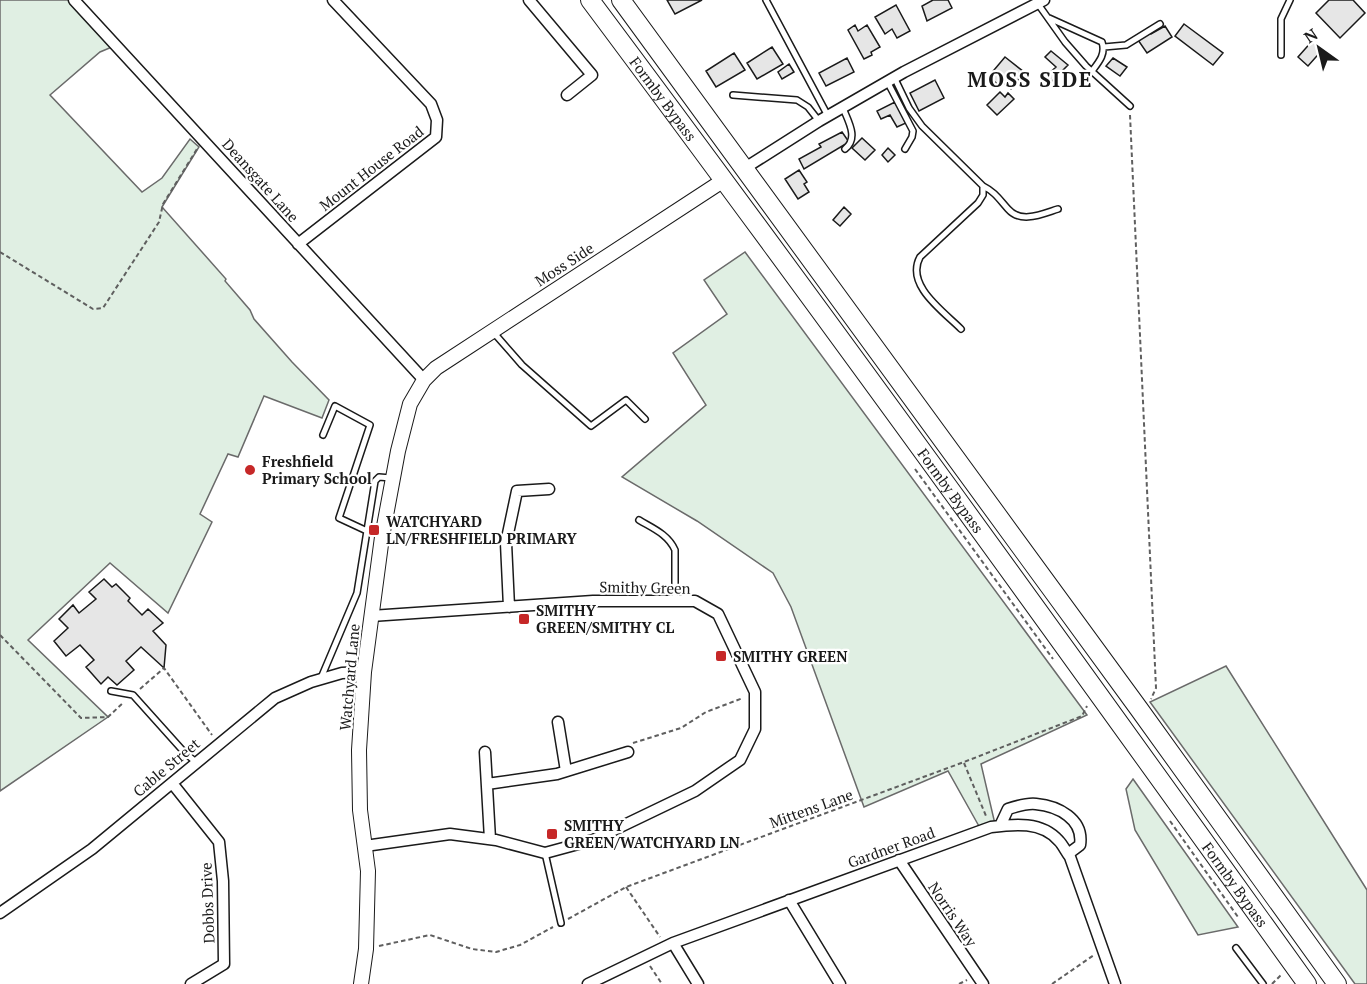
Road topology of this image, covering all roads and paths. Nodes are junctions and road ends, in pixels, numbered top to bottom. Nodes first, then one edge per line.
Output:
1 (75, 0) edge
2 (333, 0) edge
3 (530, 0) edge
4 (590, 0) edge
5 (621, 0) edge
6 (766, 0) edge
7 (1290, 0) edge
8 (1038, 1) edge
9 (1047, 17) junction
10 (1160, 24) dead end
11 (1104, 47) junction
12 (1281, 55) dead end
13 (1092, 71) junction
14 (891, 81) junction
15 (567, 95) dead end
16 (732, 95) dead end
17 (1130, 106) joint
18 (843, 108) junction
19 (824, 119) junction
20 (203, 138) junction
21 (845, 149) dead end
22 (906, 149) dead end
23 (745, 168) junction
24 (724, 180) junction
25 (983, 186) junction
26 (1058, 209) dead end
27 (298, 244) junction
28 (0, 252) edge
29 (961, 329) dead end
30 (493, 331) junction
31 (424, 380) junction
32 (645, 419) dead end
33 (323, 435) dead end
34 (393, 479) junction
35 (549, 489) dead end
36 (639, 520) dead end
37 (367, 531) junction
38 (675, 600) junction
39 (509, 607) junction
40 (371, 615) junction
41 (364, 672) junction
42 (320, 679) junction
43 (111, 691) dead end
44 (755, 692) junction
45 (1150, 702) dead end
46 (1088, 703) dead end
47 (558, 722) dead end
48 (485, 752) dead end
49 (628, 752) joint
50 (196, 762) junction
51 (964, 762) junction
52 (566, 771) junction
53 (172, 783) junction
54 (487, 784) junction
55 (996, 826) junction
56 (490, 839) junction
57 (365, 846) junction
58 (545, 853) junction
59 (1068, 854) junction
60 (899, 860) junction
61 (626, 887) junction
62 (789, 900) junction
63 (0, 913) edge
64 (561, 923) junction
65 (670, 945) junction
66 (1236, 948) dead end
67 (366, 949) junction
68 (1103, 949) junction
69 (644, 957) junction
70 (1281, 975) dead end
71 (586, 983) edge
72 (191, 984) edge
73 (361, 984) edge
74 (662, 984) edge
75 (698, 984) edge
76 (840, 984) edge
77 (982, 984) edge
78 (1052, 984) edge
79 (1114, 984) edge
80 (1263, 984) edge
81 (1272, 984) edge
82 (1307, 984) edge
83 (1337, 984) edge

1 - 20 street, Deansgate Lane
2 - 27 street, Mount House Road
3 - 15 street
4 - 24 highway, Formby Bypass
5 - 23 highway, Formby Bypass
6 - 19 lane
7 - 12 lane
8 - 9 lane
8 - 14 street
9 - 11 lane
9 - 13 lane
10 - 11 lane
11 - 13 lane
13 - 17 lane
14 - 18 street
14 - 22 lane
14 - 25 lane
16 - 19 lane
17 - 45 path
18 - 19 street
18 - 21 lane
19 - 23 street
20 - 27 street, Deansgate Lane
20 - 28 path
23 - 83 highway, Formby Bypass
24 - 30 street, Moss Side
24 - 82 highway, Formby Bypass
25 - 26 lane
25 - 29 lane
27 - 31 street, Deansgate Lane
30 - 31 street, Moss Side
30 - 32 lane
31 - 34 street, Watchyard Lane
33 - 37 lane
34 - 37 lane
34 - 40 street, Watchyard Lane
35 - 39 street
36 - 38 lane
37 - 42 lane
38 - 39 street, Smithy Green
38 - 44 street, Smithy Green
39 - 40 street, Smithy Green
40 - 41 street, Watchyard Lane
41 - 42 street, Cable Street
41 - 57 street, Watchyard Lane
42 - 50 street, Cable Street
43 - 50 lane
44 - 49 path
44 - 58 street, Smithy Green
46 - 51 path, Mittens Lane
47 - 52 street
48 - 54 street
49 - 52 street
50 - 53 street, Cable Street
51 - 55 path
51 - 61 path, Mittens Lane
52 - 54 street
53 - 63 street, Cable Street
53 - 72 street, Dobbs Drive
54 - 56 street
55 - 59 street, Gardner Road
55 - 59 street
55 - 60 street, Gardner Road
56 - 57 street, Smithy Green
56 - 58 street, Smithy Green
57 - 67 street, Watchyard Lane
58 - 64 lane
59 - 68 street, Gardner Road
60 - 62 street, Gardner Road
60 - 77 street, Norris Way
61 - 64 path, Mittens Lane
61 - 65 path
62 - 65 street, Gardner Road
62 - 76 street
64 - 67 path, Mittens Lane
65 - 69 street, Gardner Road
65 - 75 street
66 - 80 lane
67 - 73 street, Watchyard Lane
68 - 78 path
68 - 79 street, Gardner Road
69 - 71 street, Gardner Road
69 - 74 path
70 - 81 path

